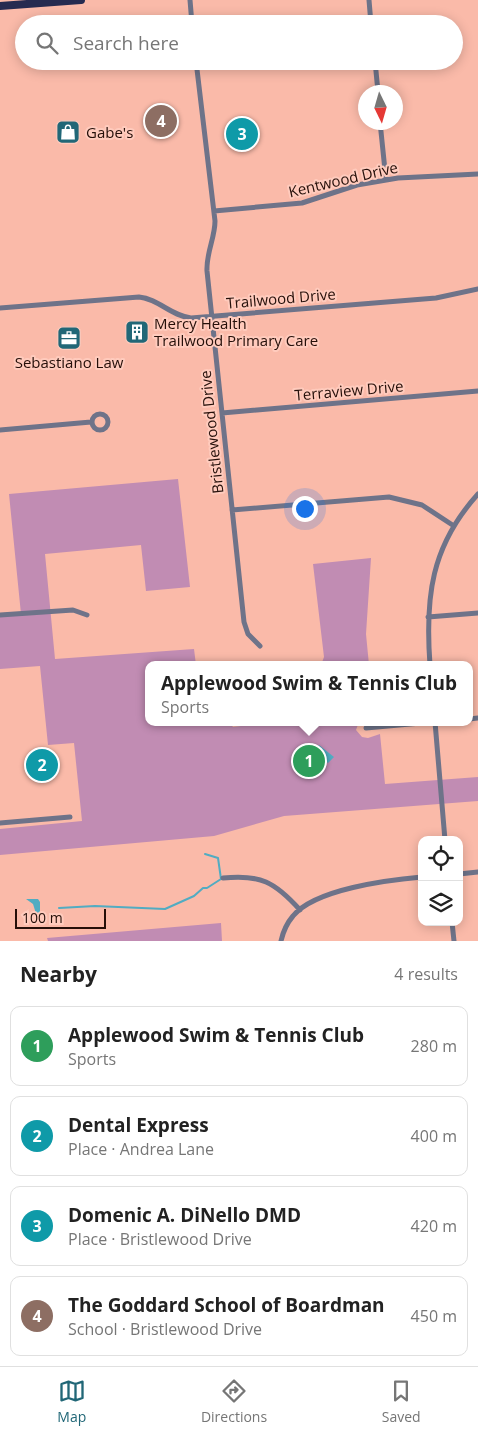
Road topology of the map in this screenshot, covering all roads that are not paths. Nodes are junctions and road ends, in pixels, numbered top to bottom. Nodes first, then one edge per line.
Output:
1 (81, 0) edge
2 (190, 0) edge
3 (369, 0) edge
4 (0, 6) edge
5 (191, 15) edge
6 (370, 15) edge
7 (197, 70) edge
8 (376, 70) edge
9 (377, 85) edge
10 (381, 130) edge
11 (478, 174) edge
12 (386, 180) junction
13 (214, 211) junction
14 (478, 288) edge
15 (0, 308) edge
16 (212, 317) junction
17 (478, 391) edge
18 (222, 413) junction
19 (91, 422) dead end
20 (0, 430) edge
21 (478, 494) edge
22 (232, 510) junction
23 (454, 526) junction
24 (478, 613) edge
25 (0, 615) edge
26 (87, 615) dead end
27 (428, 617) junction
28 (260, 646) dead end
29 (430, 661) edge
30 (389, 726) edge
31 (434, 726) edge
32 (366, 728) dead end
33 (70, 817) dead end
34 (0, 823) edge
35 (445, 836) edge
36 (478, 872) edge
37 (463, 874) edge
38 (222, 878) dead end
39 (418, 878) edge
40 (300, 910) junction
41 (452, 926) edge
42 (281, 941) edge
43 (454, 941) edge

1 - 4 main road
2 - 5 street
3 - 6 street
7 - 13 street, Bristlewood Drive
8 - 9 street
10 - 12 street
11 - 12 street, Kentwood Drive
12 - 13 street, Kentwood Drive
13 - 16 street, Bristlewood Drive
14 - 16 street, Trailwood Drive
15 - 16 street, Trailwood Drive
16 - 18 street, Bristlewood Drive
17 - 18 street, Terraview Drive
18 - 22 street, Bristlewood Drive
19 - 20 street
21 - 23 street
22 - 23 street
22 - 28 street, Bristlewood Drive
23 - 27 street
24 - 27 street
25 - 26 street
27 - 29 street
30 - 32 street
31 - 35 street
33 - 34 street
36 - 37 street
38 - 40 street
39 - 40 street
40 - 42 street
41 - 43 street

